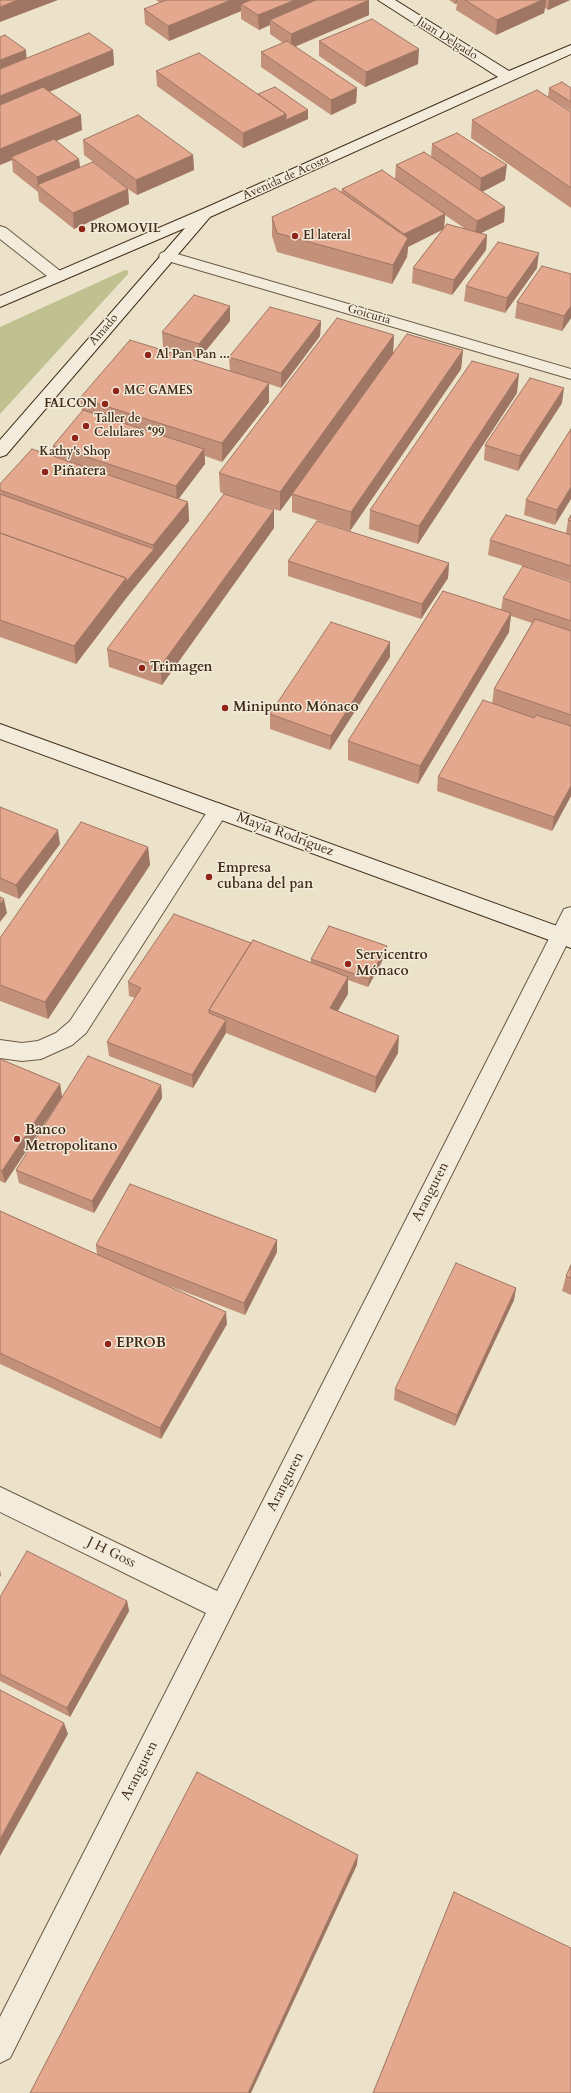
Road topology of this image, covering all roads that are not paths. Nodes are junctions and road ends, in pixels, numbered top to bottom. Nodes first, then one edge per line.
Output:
1 (385, 0) edge
2 (571, 49) edge
3 (510, 78) junction
4 (209, 212) junction
5 (0, 231) edge
6 (167, 256) junction
7 (58, 277) junction
8 (0, 302) edge
9 (571, 374) edge
10 (0, 451) edge
11 (0, 730) edge
12 (218, 810) junction
13 (568, 930) edge
14 (0, 1049) edge
15 (0, 1499) edge
16 (222, 1607) junction
17 (0, 2048) edge

1 - 3 street, Juan Delgado
2 - 3 street, Avenida de Acosta
3 - 4 street, Avenida de Acosta
4 - 6 street, Amado
4 - 7 street, Avenida de Acosta
5 - 7 street
6 - 9 street, Goicuria
6 - 10 street, Amado
7 - 8 street, Avenida de Acosta
11 - 12 street, Mayía Rodríguez
12 - 13 street, Mayía Rodríguez
12 - 14 street
13 - 16 street, Aranguren
15 - 16 street, J H Goss
16 - 17 street, Aranguren

